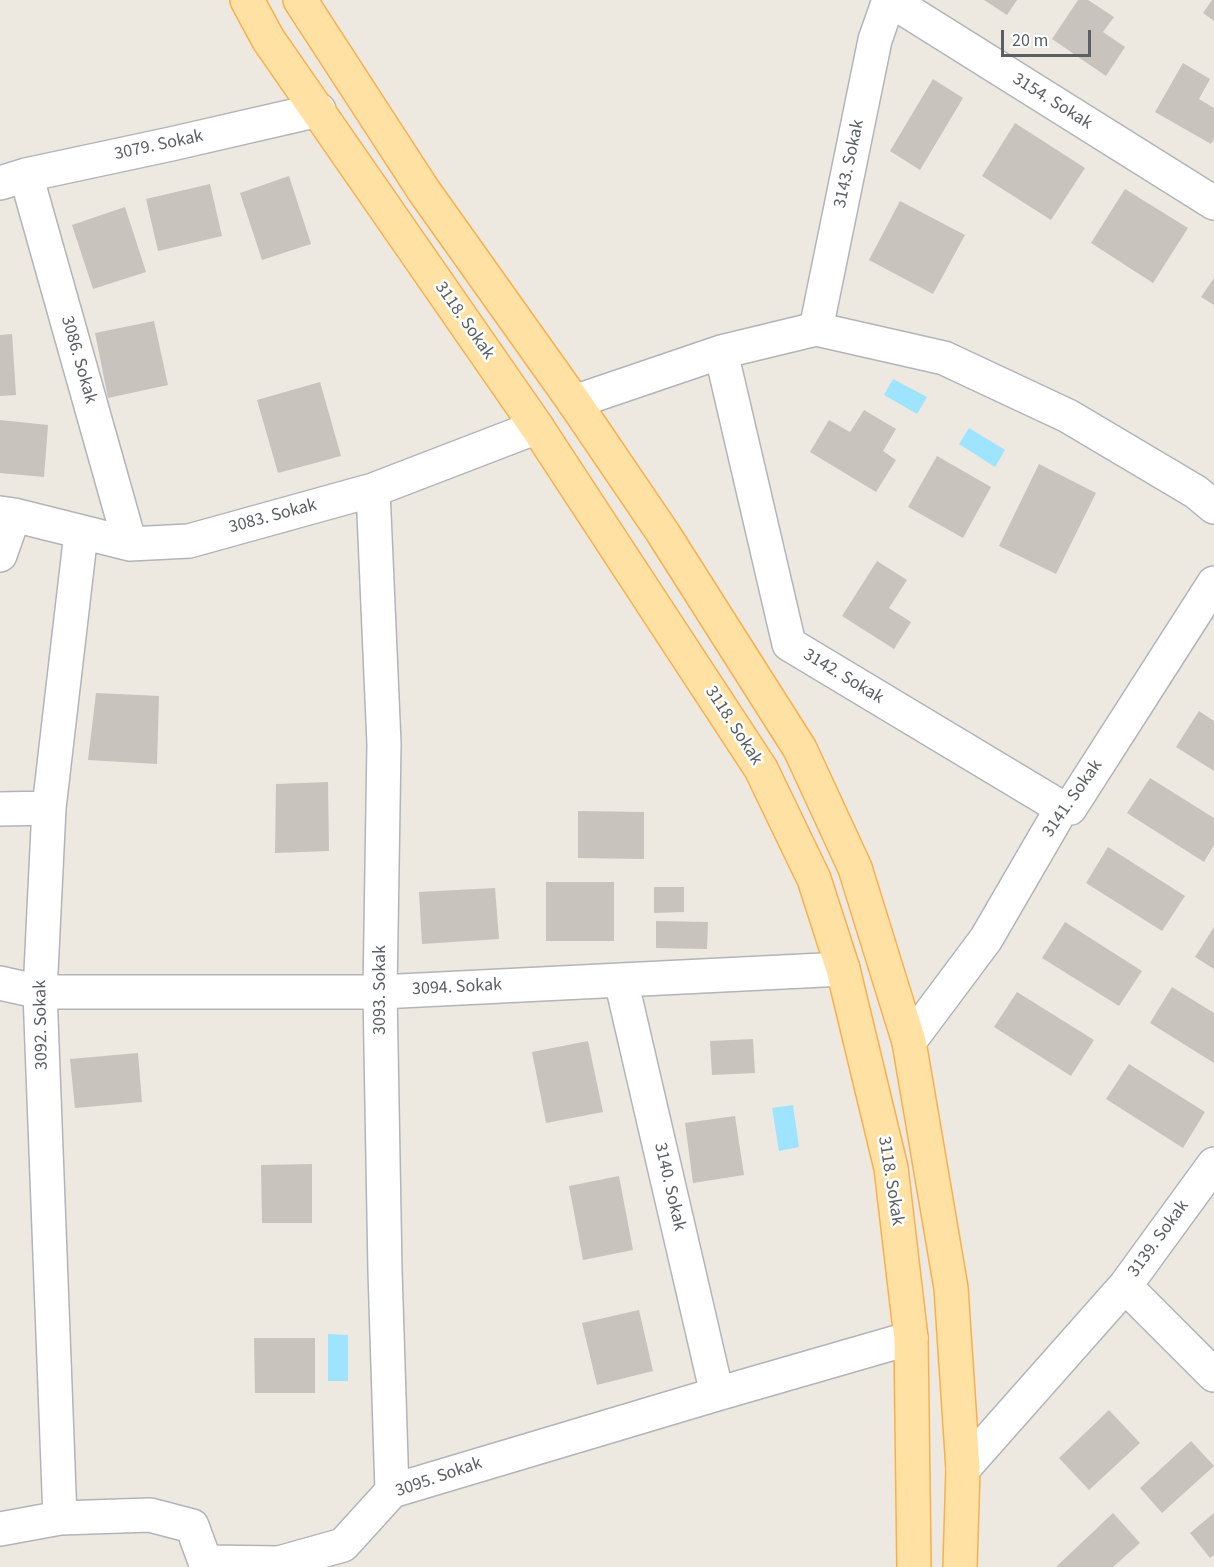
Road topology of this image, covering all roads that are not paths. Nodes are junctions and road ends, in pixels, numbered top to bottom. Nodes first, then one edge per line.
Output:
1 (247, 0) edge
2 (300, 0) edge
3 (890, 0) edge
4 (319, 110) junction
5 (13, 179) edge
6 (1214, 203) edge
7 (816, 330) junction
8 (721, 352) junction
9 (574, 402) junction
10 (537, 427) junction
11 (373, 490) junction
12 (1214, 507) edge
13 (7, 514) edge
14 (81, 533) junction
15 (129, 544) junction
16 (0, 555) edge
17 (1214, 583) edge
18 (49, 808) junction
19 (1062, 808) junction
20 (0, 809) edge
21 (843, 969) junction
22 (621, 980) junction
23 (0, 983) edge
24 (40, 992) junction
25 (380, 992) junction
26 (909, 1042) junction
27 (1214, 1164) edge
28 (1125, 1286) junction
29 (911, 1338) junction
30 (1214, 1375) edge
31 (717, 1394) junction
32 (963, 1469) junction
33 (392, 1491) junction
34 (60, 1518) junction
35 (0, 1529) edge
36 (207, 1565) edge
37 (914, 1567) edge
38 (960, 1567) edge

1 - 4 main road, 3118. Sokak
2 - 9 main road
3 - 6 street, 3154. Sokak
3 - 7 street, 3143. Sokak
4 - 5 street, 3079. Sokak
4 - 10 main road, 3118. Sokak
5 - 15 street, 3086. Sokak
7 - 8 street
7 - 12 street
8 - 9 street
8 - 19 street, 3142. Sokak
9 - 26 main road
10 - 11 street, 3083. Sokak
10 - 21 main road, 3118. Sokak
11 - 15 street, 3083. Sokak
11 - 25 street, 3093. Sokak
13 - 14 street, 3083. Sokak
13 - 16 street
14 - 15 street, 3083. Sokak
14 - 18 street, 3092. Sokak
17 - 19 street, 3141. Sokak
18 - 20 street
18 - 24 street, 3092. Sokak
19 - 26 street, 3141. Sokak
21 - 22 street, 3094. Sokak
21 - 29 main road, 3118. Sokak
22 - 25 street, 3094. Sokak
22 - 31 street, 3140. Sokak
23 - 24 street, 3094. Sokak
24 - 25 street, 3094. Sokak
24 - 34 street, 3092. Sokak
25 - 33 street, 3093. Sokak
26 - 32 main road
27 - 28 street, 3139. Sokak
28 - 30 street
28 - 32 street, 3139. Sokak
29 - 31 street, 3095. Sokak
29 - 37 main road, 3118. Sokak
31 - 33 street, 3095. Sokak
32 - 38 main road
33 - 36 street, 3095. Sokak
34 - 35 street, 3095. Sokak
34 - 36 street, 3095. Sokak

